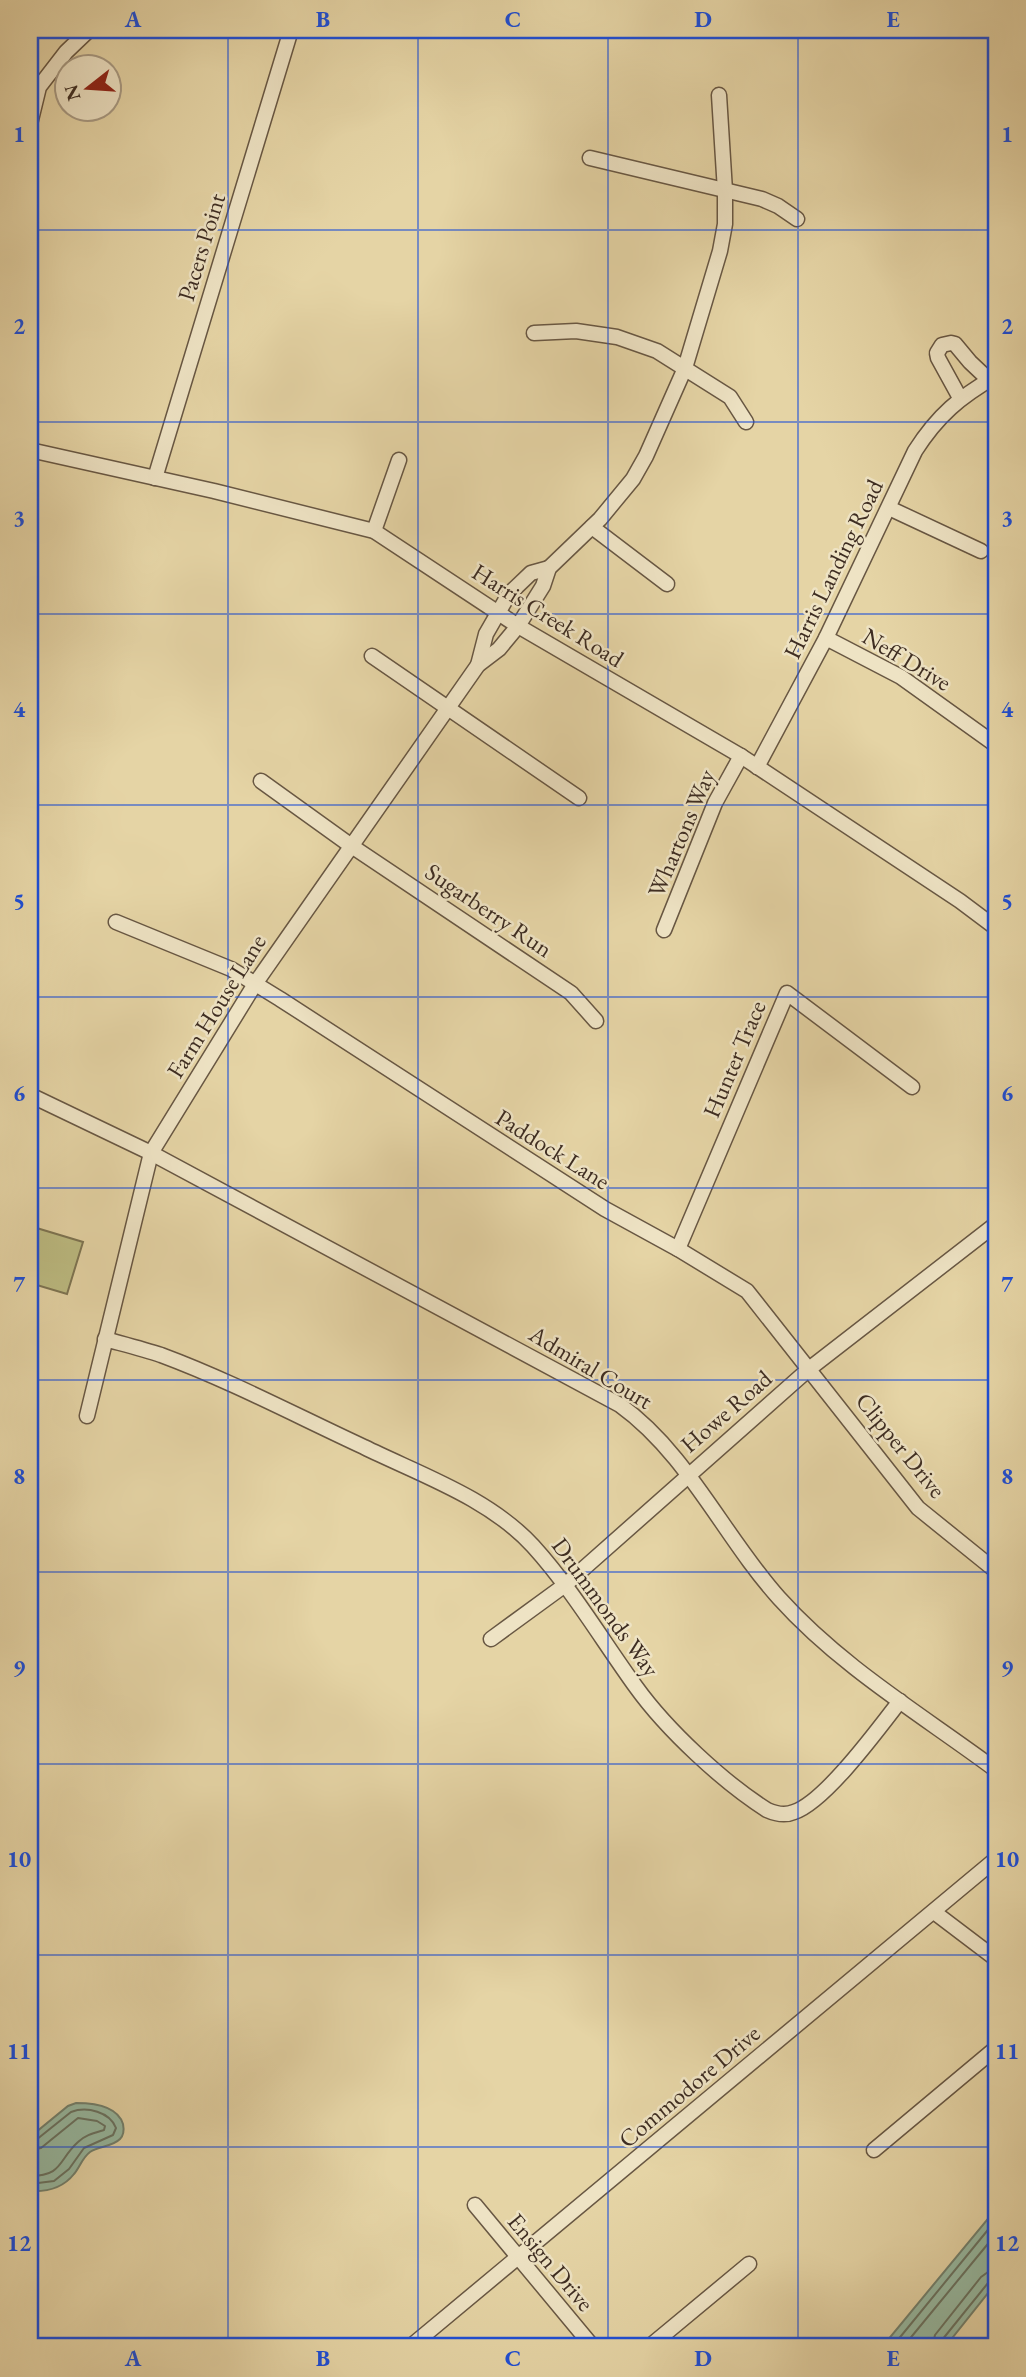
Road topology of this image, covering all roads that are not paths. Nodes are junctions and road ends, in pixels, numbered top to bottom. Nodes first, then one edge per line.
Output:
1 (89, 30) edge
2 (291, 30) edge
3 (719, 95) dead end
4 (30, 124) edge
5 (590, 158) dead end
6 (725, 191) junction
7 (797, 219) dead end
8 (534, 333) dead end
9 (685, 368) junction
10 (993, 378) edge
11 (960, 398) junction
12 (746, 422) dead end
13 (30, 450) edge
14 (399, 460) dead end
15 (155, 478) junction
16 (889, 508) junction
17 (592, 527) junction
18 (374, 531) junction
19 (981, 551) dead end
20 (549, 568) junction
21 (667, 584) dead end
22 (498, 612) junction
23 (518, 626) junction
24 (827, 638) junction
25 (372, 656) dead end
26 (478, 665) junction
27 (448, 708) junction
28 (996, 745) edge
29 (741, 756) junction
30 (757, 767) junction
31 (261, 781) dead end
32 (579, 798) dead end
33 (350, 845) junction
34 (116, 922) dead end
35 (996, 928) edge
36 (664, 930) dead end
37 (255, 984) junction
38 (596, 1021) dead end
39 (912, 1087) dead end
40 (30, 1095) edge
41 (151, 1153) junction
42 (996, 1224) edge
43 (678, 1249) junction
44 (105, 1339) junction
45 (810, 1369) junction
46 (87, 1416) dead end
47 (687, 1475) junction
48 (996, 1571) edge
49 (565, 1585) junction
50 (491, 1639) dead end
51 (900, 1701) junction
52 (996, 1770) edge
53 (996, 1859) edge
54 (934, 1912) junction
55 (996, 1959) edge
56 (996, 2048) edge
57 (874, 2150) dead end
58 (475, 2205) dead end
59 (518, 2258) junction
60 (748, 2264) dead end
61 (410, 2347) edge
62 (593, 2347) edge
63 (649, 2347) edge

1 - 4 street
2 - 15 street, Pacers Point
3 - 6 street
5 - 6 street
6 - 7 street
6 - 9 street
8 - 9 street
9 - 12 street
9 - 17 street
10 - 11 street, Harris Landing Road
10 - 11 street, Harris Landing Road
11 - 16 street, Harris Landing Road
13 - 15 street, Harris Creek Road
14 - 18 street
15 - 18 street, Harris Creek Road
16 - 19 street
16 - 24 street, Harris Landing Road
17 - 20 street
17 - 21 street
18 - 22 street, Harris Creek Road
20 - 22 street, Farm House Lane
20 - 23 street, Farm House Lane
22 - 23 street, Harris Creek Road
22 - 26 street, Farm House Lane
23 - 26 street, Farm House Lane
23 - 29 street, Harris Creek Road
24 - 28 street, Neff Drive
24 - 30 street, Harris Landing Road
25 - 27 street
26 - 27 street, Farm House Lane
27 - 32 street
27 - 33 street, Farm House Lane
29 - 30 street, Harris Creek Road
29 - 36 street, Whartons Way
30 - 35 street, Harris Creek Road
31 - 33 street, Sugarberry Run
33 - 37 street, Farm House Lane
33 - 38 street, Sugarberry Run
34 - 37 street, Paddock Lane
37 - 41 street, Farm House Lane
37 - 43 street, Paddock Lane
39 - 43 street, Hunter Trace
40 - 41 street, Admiral Court
41 - 44 street, Farm House Lane
41 - 47 street, Admiral Court
42 - 45 street, Howe Road
43 - 45 street, Paddock Lane
44 - 46 street, Farm House Lane
44 - 49 street, Drummonds Way
45 - 47 street, Howe Road
45 - 48 street, Clipper Drive
47 - 49 street, Howe Road
47 - 51 street, Admiral Court
49 - 50 street, Howe Road
49 - 51 street, Drummonds Way
51 - 52 street, Admiral Court
53 - 54 street, Commodore Drive
54 - 55 street
54 - 59 street, Commodore Drive
56 - 57 street
58 - 59 street, Ensign Drive
59 - 61 street, Commodore Drive
59 - 62 street, Ensign Drive
60 - 63 street

